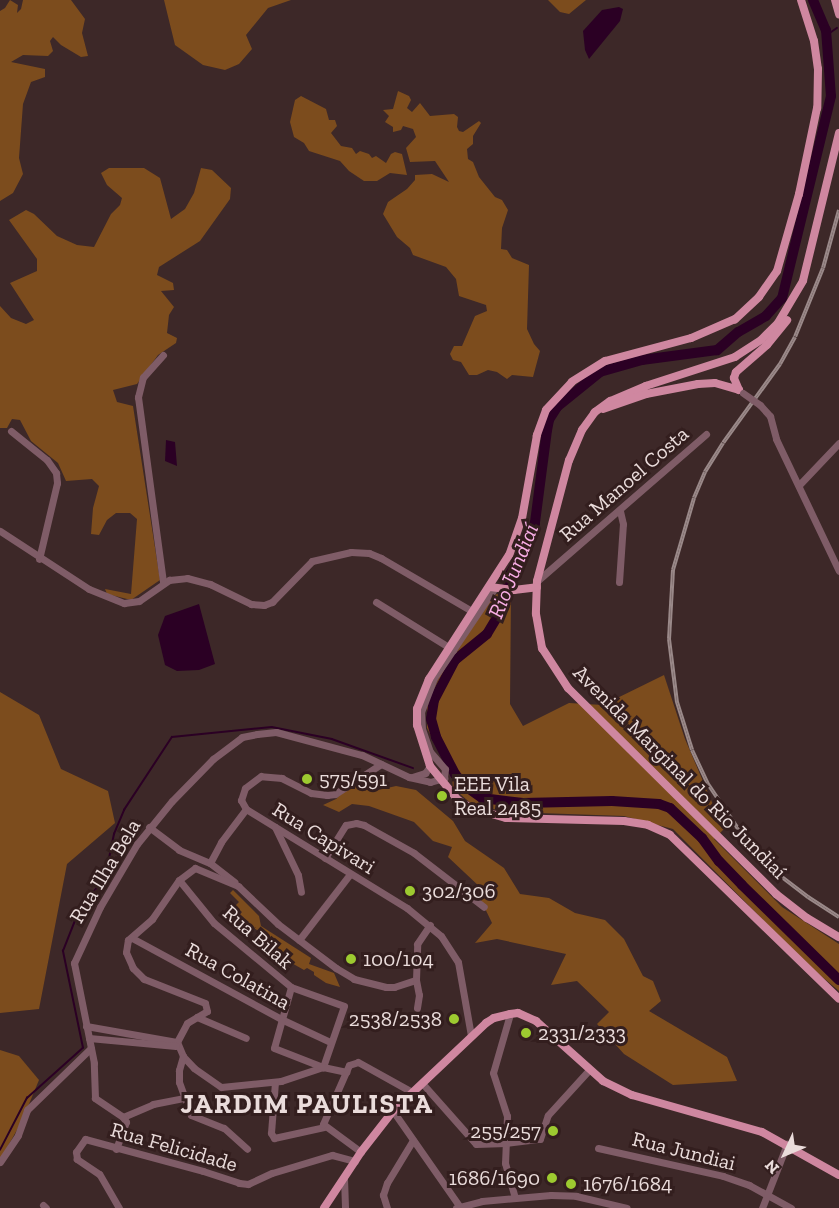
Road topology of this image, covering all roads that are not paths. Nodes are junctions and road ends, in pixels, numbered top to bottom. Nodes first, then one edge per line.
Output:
1 (801, 0) edge
2 (835, 0) edge
3 (839, 14) edge
4 (839, 133) edge
5 (798, 292) junction
6 (163, 355) dead end
7 (741, 391) junction
8 (596, 412) junction
9 (11, 431) dead end
10 (706, 434) dead end
11 (839, 444) edge
12 (799, 485) junction
13 (620, 511) junction
14 (0, 531) edge
15 (39, 559) junction
16 (839, 572) edge
17 (619, 582) dead end
18 (163, 583) junction
19 (537, 584) junction
20 (494, 588) junction
21 (376, 602) dead end
22 (475, 613) junction
23 (451, 649) junction
24 (381, 764) junction
25 (427, 769) junction
26 (409, 777) junction
27 (435, 781) junction
28 (246, 809) junction
29 (149, 827) junction
30 (276, 827) junction
31 (325, 858) junction
32 (210, 863) junction
33 (350, 874) junction
34 (179, 880) junction
35 (238, 886) junction
36 (301, 892) dead end
37 (484, 907) dead end
38 (430, 925) junction
39 (839, 937) edge
40 (132, 938) junction
41 (299, 940) junction
42 (416, 980) junction
43 (291, 987) junction
44 (839, 999) edge
45 (417, 1008) dead end
46 (510, 1014) junction
47 (196, 1017) junction
48 (281, 1019) junction
49 (86, 1026) junction
50 (471, 1036) junction
51 (89, 1038) junction
52 (246, 1038) dead end
53 (330, 1042) junction
54 (178, 1045) junction
55 (91, 1048) junction
56 (183, 1056) junction
57 (323, 1067) junction
58 (588, 1071) junction
59 (346, 1072) junction
60 (275, 1082) junction
61 (422, 1083) junction
62 (412, 1092) junction
63 (184, 1098) junction
64 (393, 1111) junction
65 (123, 1116) junction
66 (324, 1126) junction
67 (413, 1140) junction
68 (506, 1143) junction
69 (787, 1144) junction
70 (598, 1148) dead end
71 (116, 1149) junction
72 (247, 1149) dead end
73 (361, 1152) junction
74 (355, 1161) junction
75 (0, 1162) edge
76 (839, 1175) edge
77 (344, 1178) junction
78 (767, 1194) junction
79 (515, 1198) junction
80 (119, 1208) edge
81 (324, 1208) edge
82 (345, 1208) edge
83 (387, 1208) edge
84 (458, 1208) edge
85 (627, 1208) edge
86 (762, 1208) edge
87 (790, 1208) edge

1 - 20 main road
2 - 3 main road
4 - 5 main road, Avenida Marginal do Rio Jundiaí
5 - 7 main road
5 - 8 main road, Avenida Marginal do Rio Jundiaí
6 - 18 street
7 - 8 main road
7 - 12 street, bridge
8 - 19 main road, Avenida Marginal do Rio Jundiaí
9 - 15 street
10 - 13 street, Rua Manoel Costa
11 - 12 street
12 - 16 street
13 - 17 street
13 - 19 street, Rua Manoel Costa
14 - 15 street
15 - 18 street
18 - 22 street
19 - 20 main road
19 - 39 main road, Avenida Marginal do Rio Jundiaí
20 - 22 main road
21 - 23 street
22 - 23 main road
23 - 25 main road
23 - 27 street
24 - 26 street, Rua Ilha Bela
24 - 28 street, Rua Capivari
24 - 29 street, Rua Ilha Bela
25 - 26 street
25 - 27 main road
26 - 27 street, Rua Ilha Bela
27 - 44 main road
28 - 30 street, Rua Capivari
28 - 32 street
29 - 32 street
29 - 49 street, Rua Ilha Bela
30 - 31 street, Rua Capivari
30 - 36 street
31 - 33 street, Rua Capivari
31 - 37 street
32 - 35 street
33 - 38 street, Rua Capivari
33 - 41 street
34 - 35 street
34 - 40 street
34 - 43 street, Rua Bilak
35 - 41 street
38 - 42 street
38 - 50 street, Rua Capivari
40 - 47 street
40 - 48 street, Rua Colatina
41 - 42 street
42 - 45 street
43 - 48 street, Rua Bilak
43 - 53 street
46 - 50 main road
46 - 58 main road
46 - 68 street
47 - 52 street
47 - 54 street
48 - 53 street, Rua Colatina
48 - 57 street, Rua Bilak
49 - 51 street, Rua Ilha Bela
49 - 54 street
50 - 61 main road
51 - 54 street
51 - 55 street, Rua Ilha Bela
53 - 57 street
54 - 56 street
55 - 65 street, Rua Ilha Bela
55 - 75 street
56 - 60 street
56 - 63 street
57 - 59 street, Rua Bilak
57 - 60 street
58 - 68 street
58 - 69 main road
59 - 62 street, Rua Bilak
59 - 66 street
60 - 66 street
61 - 62 main road
61 - 68 street
62 - 64 main road
63 - 65 street
63 - 72 street
64 - 67 street
64 - 73 main road
65 - 71 street
66 - 73 street
67 - 83 street
67 - 84 street
68 - 79 street
69 - 76 main road
69 - 78 street
70 - 78 street, Rua Jundiai
71 - 74 street, Rua Felicidade
71 - 80 street, Rua Felicidade
73 - 74 main road
74 - 77 main road
77 - 81 main road
77 - 82 street
78 - 86 street
78 - 87 street, Rua Jundiai
79 - 84 street
79 - 85 street

